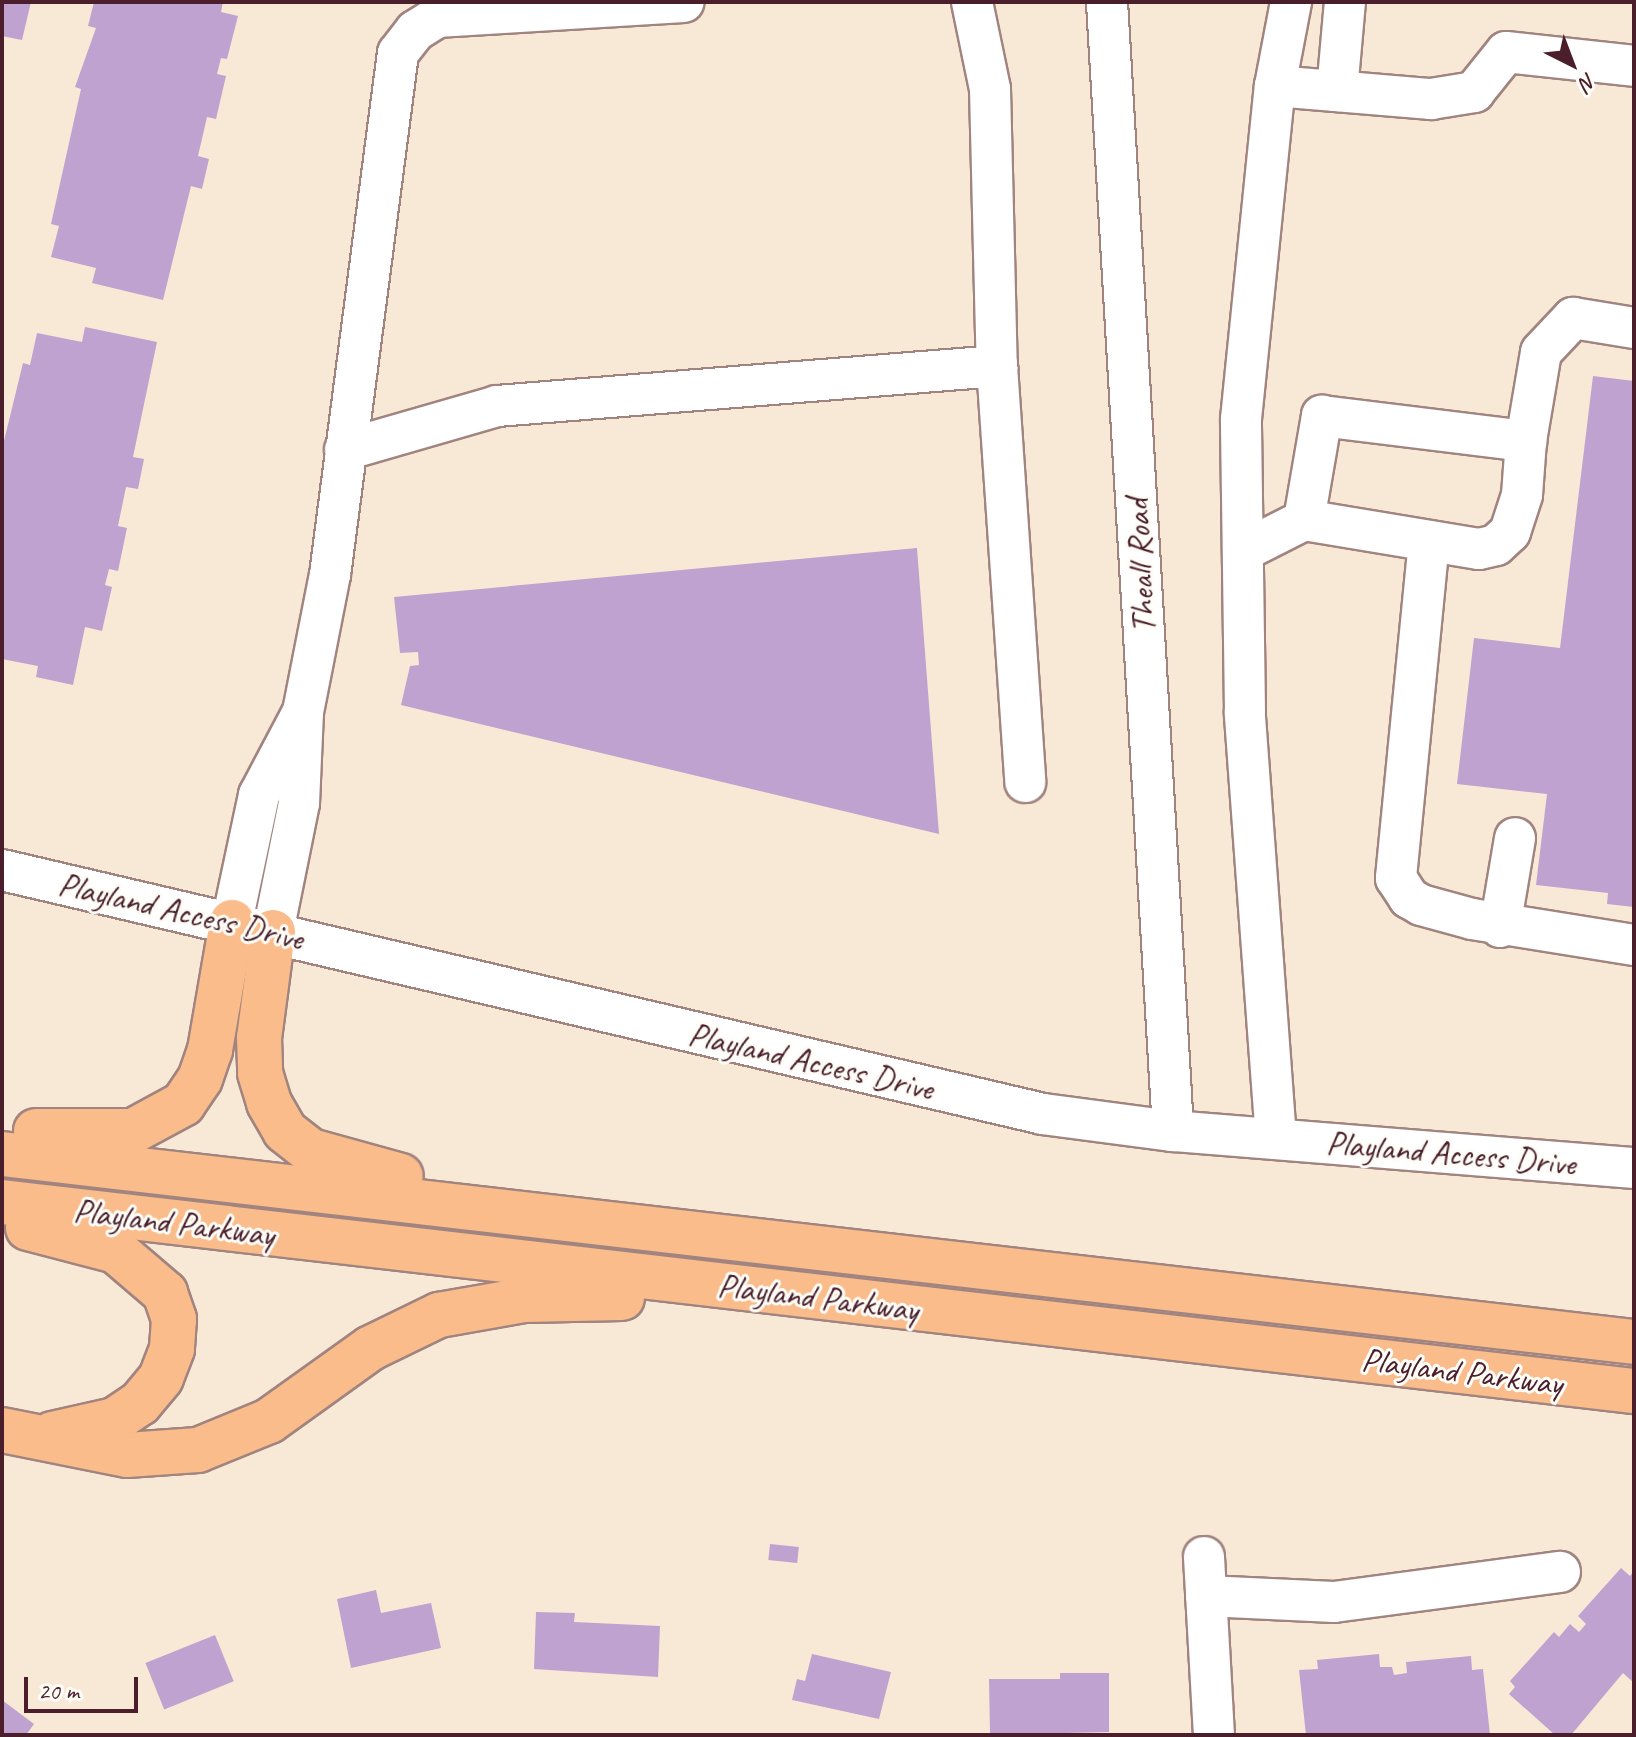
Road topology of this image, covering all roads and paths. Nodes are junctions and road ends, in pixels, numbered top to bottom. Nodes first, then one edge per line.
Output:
1 (684, 2) edge
2 (972, 2) edge
3 (1107, 2) edge
4 (1291, 2) edge
5 (1345, 2) edge
6 (1634, 66) edge
7 (1275, 86) junction
8 (1347, 92) junction
9 (1634, 328) edge
10 (997, 366) junction
11 (1526, 441) junction
12 (345, 450) junction
13 (1304, 520) junction
14 (1429, 541) junction
15 (1243, 551) junction
16 (1025, 782) dead end
17 (1515, 838) dead end
18 (2, 870) edge
19 (253, 927) junction
20 (1500, 927) junction
21 (1634, 945) edge
22 (2, 1130) edge
23 (1173, 1131) junction
24 (1276, 1139) junction
25 (2, 1154) edge
26 (1634, 1168) edge
27 (2, 1202) edge
28 (2, 1222) edge
29 (661, 1232) junction
30 (793, 1295) junction
31 (1634, 1342) edge
32 (1634, 1391) edge
33 (18, 1433) edge
34 (1560, 1572) dead end
35 (1214, 1735) edge

1 - 12 street
2 - 10 street
3 - 23 street, Theall Road
4 - 7 street
5 - 8 street
6 - 8 street
7 - 8 street
7 - 15 street
9 - 11 street
10 - 12 street
10 - 16 street
11 - 13 street
11 - 14 street
12 - 19 street
13 - 14 street
13 - 15 street
14 - 20 street
15 - 24 street
17 - 20 street
18 - 19 street, Playland Access Drive
19 - 22 main road
19 - 23 street, Playland Access Drive
19 - 29 main road
20 - 21 street
23 - 24 street, Playland Access Drive
24 - 26 street, Playland Access Drive
25 - 29 main road, Playland Parkway
27 - 30 main road, Playland Parkway
28 - 33 main road
29 - 31 main road, Playland Parkway
30 - 32 main road, Playland Parkway
30 - 33 main road
34 - 35 street

